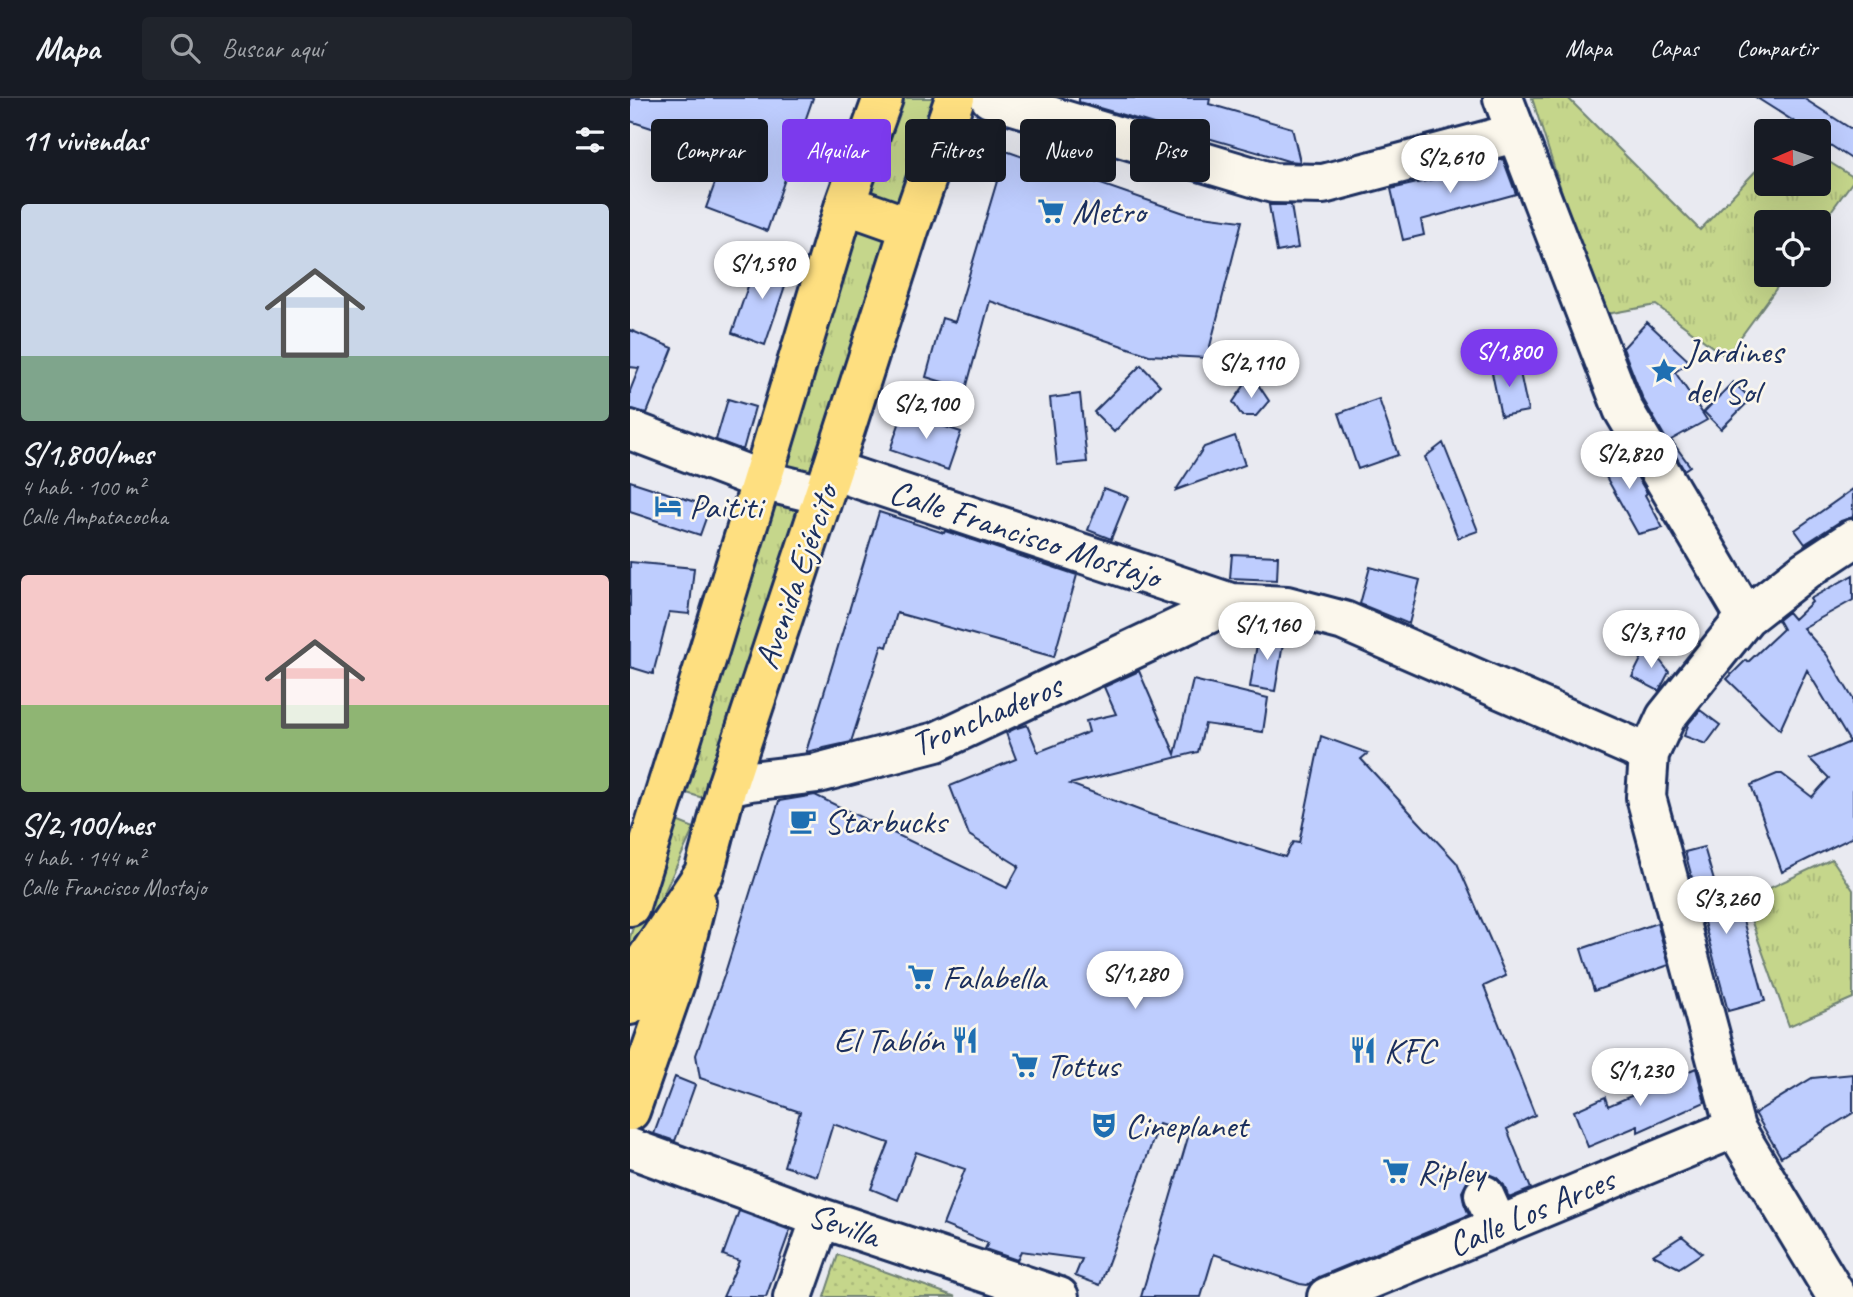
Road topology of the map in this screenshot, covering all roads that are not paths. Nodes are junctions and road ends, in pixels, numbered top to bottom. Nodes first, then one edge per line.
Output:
1 (883, 98) edge
2 (956, 98) edge
3 (990, 98) edge
4 (1509, 115) edge
5 (845, 204) junction
6 (910, 227) junction
7 (630, 430) edge
8 (761, 480) junction
9 (828, 482) junction
10 (1853, 539) edge
11 (1231, 603) junction
12 (1746, 617) junction
13 (1649, 754) junction
14 (727, 786) junction
15 (640, 837) edge
16 (704, 873) junction
17 (630, 906) edge
18 (630, 1005) edge
19 (630, 1111) edge
20 (1735, 1128) junction
21 (630, 1149) edge
22 (821, 1218) junction
23 (1346, 1282) edge
24 (793, 1297) edge
25 (1059, 1297) edge
26 (1837, 1297) edge

1 - 5 main road, Avenida Ejército
2 - 6 main road, Avenida Ejército
3 - 4 street
4 - 12 street
5 - 6 main road
5 - 8 main road, Avenida Ejército
6 - 9 main road, Avenida Ejército
7 - 8 street, Calle Francisco Mostajo
8 - 9 street, Calle Francisco Mostajo
8 - 15 main road, Avenida Ejército
9 - 11 street, Calle Francisco Mostajo
9 - 14 main road, Avenida Ejército
10 - 12 street
11 - 13 street, Calle Francisco Mostajo
11 - 14 street, Tronchaderos
12 - 13 street
13 - 20 street
14 - 16 main road, Avenida Ejército
15 - 17 main road, Avenida Ejército
16 - 18 main road, Avenida Ejército
16 - 19 main road
20 - 23 street, Calle Los Arces
20 - 26 street
21 - 22 street, Sevilla
22 - 24 street
22 - 25 street, Sevilla

